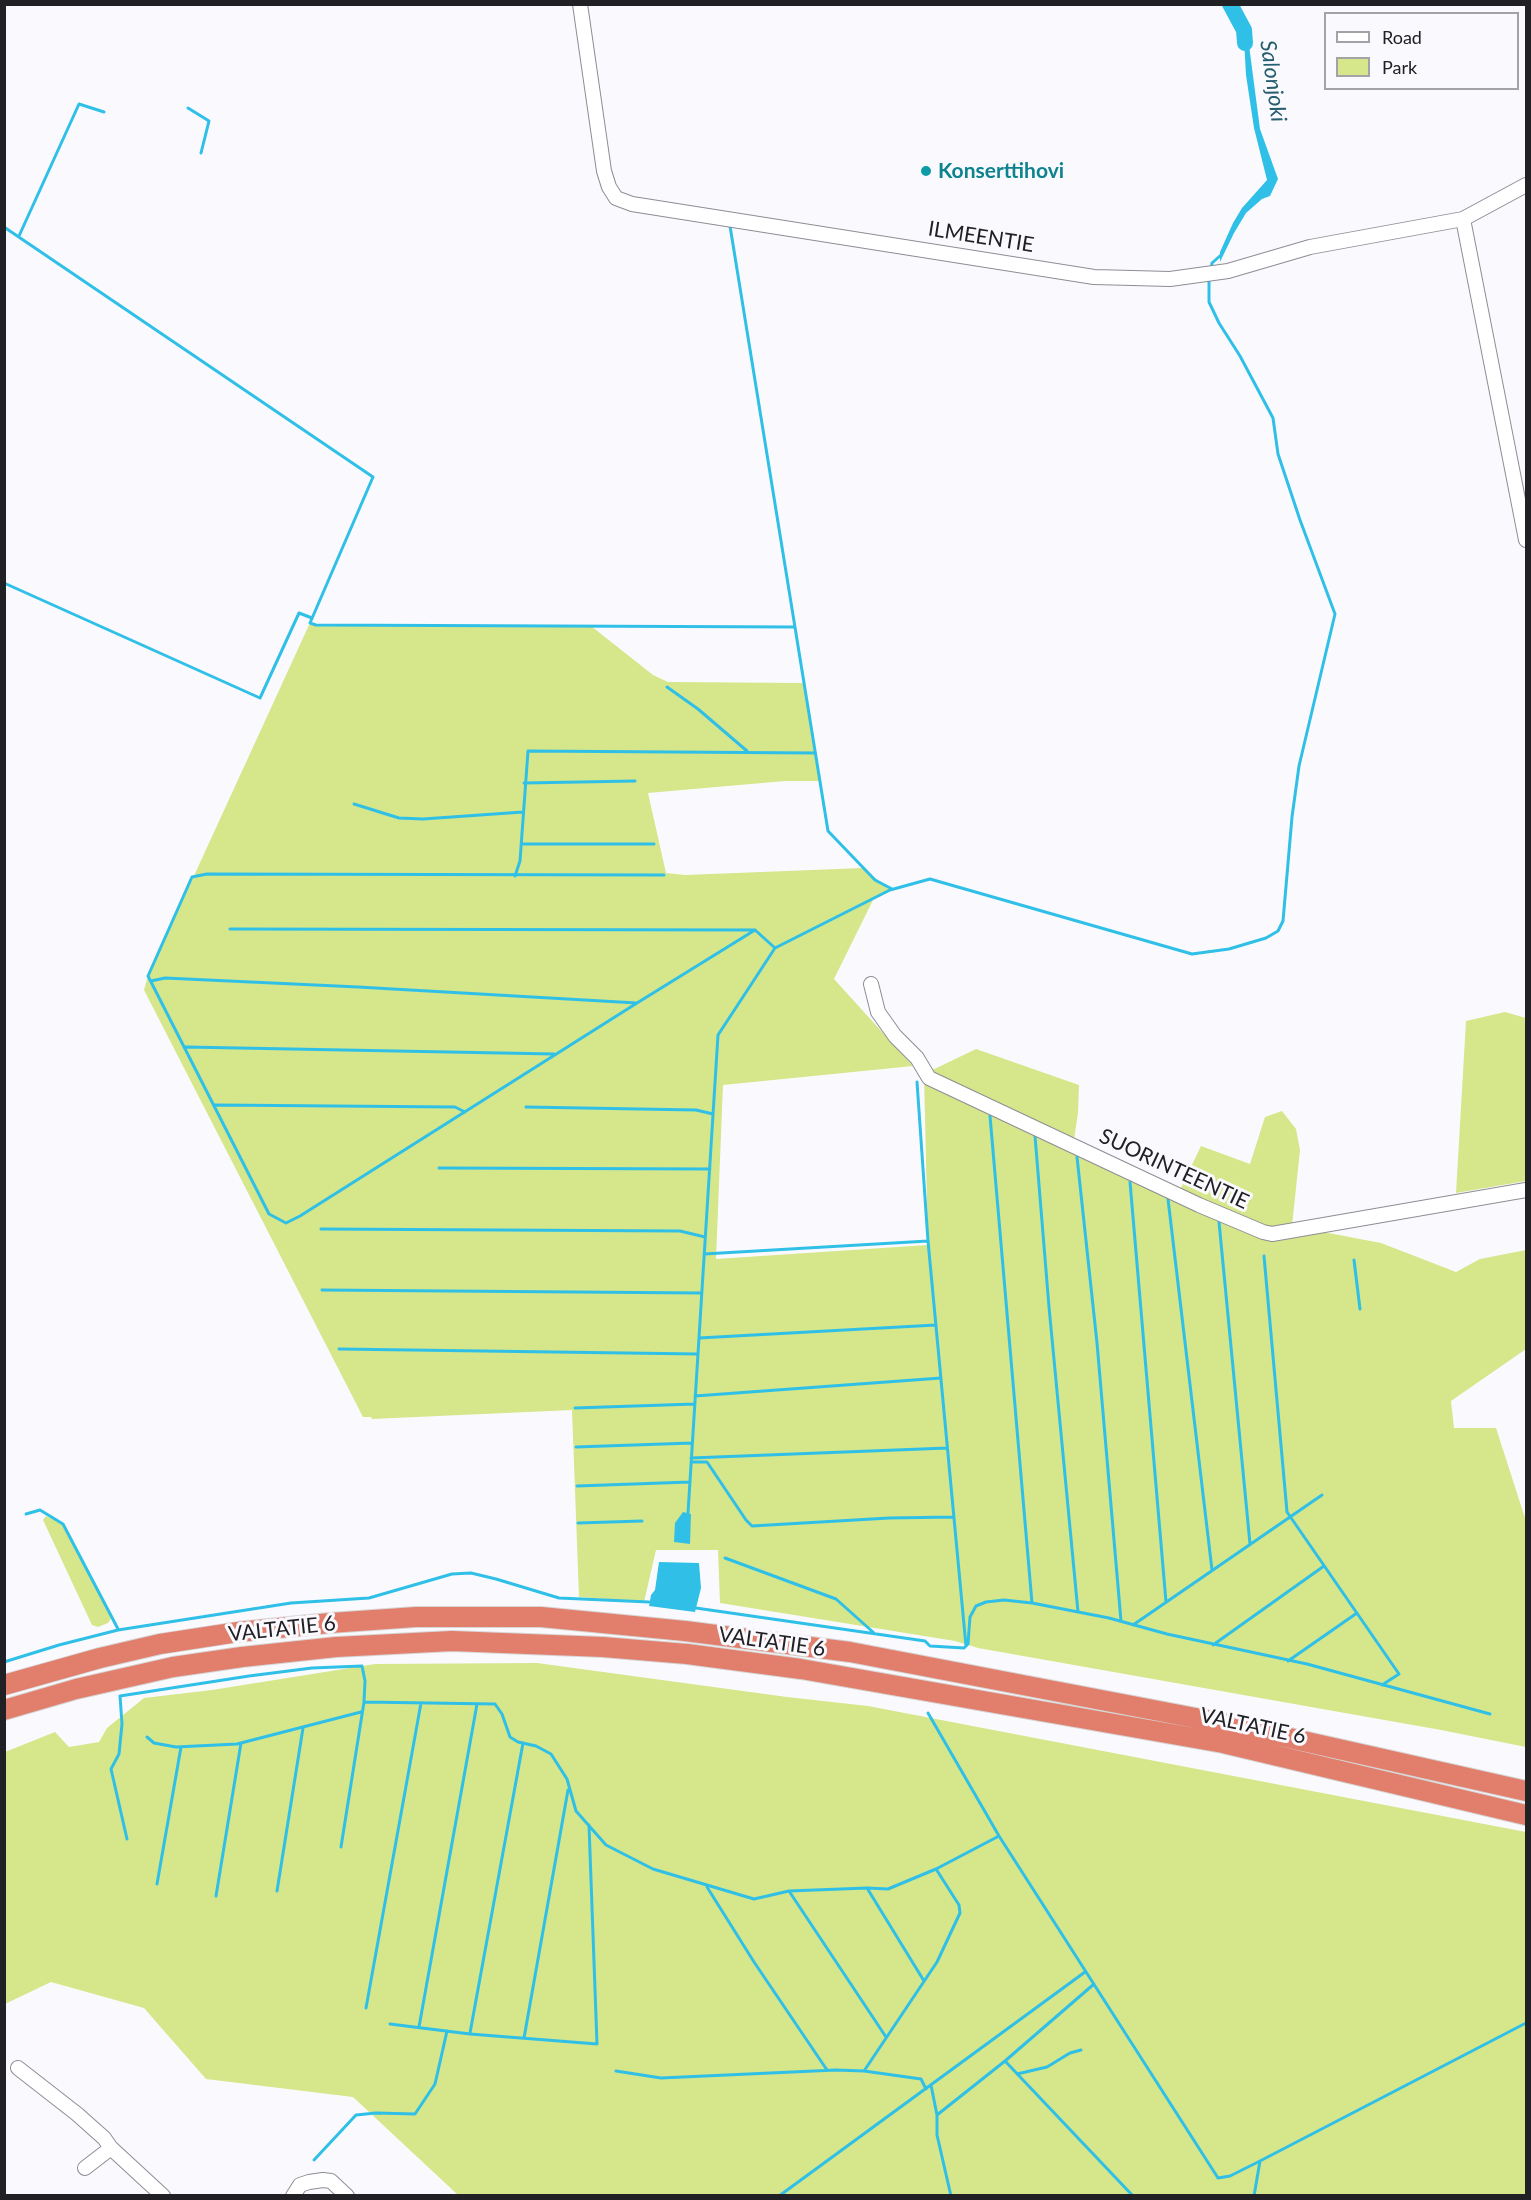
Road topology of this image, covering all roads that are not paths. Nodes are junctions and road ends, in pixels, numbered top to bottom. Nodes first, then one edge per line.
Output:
1 (580, 4) edge
2 (1527, 185) edge
3 (1463, 219) junction
4 (1527, 540) edge
5 (871, 984) dead end
6 (1527, 1190) edge
7 (4, 1685) edge
8 (4, 1710) edge
9 (1527, 1791) edge
10 (1527, 1815) edge
11 (18, 2068) dead end
12 (111, 2148) junction
13 (85, 2168) dead end
14 (342, 2194) edge
15 (163, 2196) edge
16 (293, 2196) edge

1 - 3 street, ILMEENTIE
2 - 3 street, ILMEENTIE
3 - 4 street
5 - 6 street, SUORINTEENTIE
7 - 9 highway, VALTATIE 6
8 - 10 highway, VALTATIE 6
11 - 12 street
12 - 13 street
12 - 15 street
14 - 16 street

